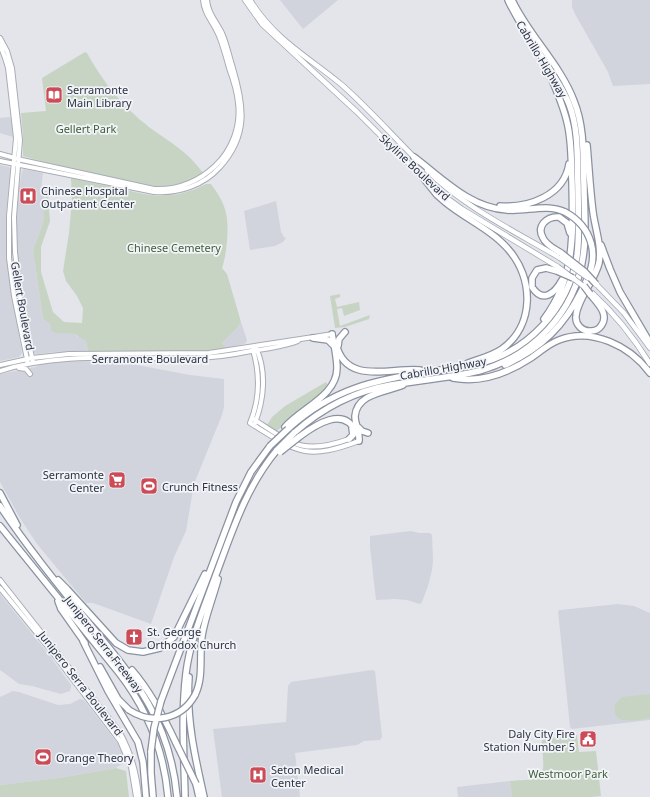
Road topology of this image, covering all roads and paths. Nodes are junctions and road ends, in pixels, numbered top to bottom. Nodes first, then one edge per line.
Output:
1 (204, 0) edge
2 (207, 0) edge
3 (245, 0) edge
4 (250, 0) edge
5 (508, 0) edge
6 (512, 0) edge
7 (0, 38) edge
8 (0, 45) edge
9 (544, 60) junction
10 (583, 145) junction
11 (0, 154) edge
12 (414, 157) junction
13 (14, 158) junction
14 (19, 159) junction
15 (0, 161) edge
16 (578, 162) junction
17 (13, 164) junction
18 (19, 165) junction
19 (421, 176) junction
20 (472, 200) junction
21 (595, 222) junction
22 (571, 254) junction
23 (560, 255) junction
24 (570, 261) junction
25 (558, 269) junction
26 (573, 278) joint
27 (596, 284) joint
28 (584, 286) joint
29 (591, 293) junction
30 (344, 332) dead end
31 (333, 334) junction
32 (313, 338) junction
33 (529, 338) junction
34 (650, 343) edge
35 (334, 346) junction
36 (254, 348) junction
37 (650, 348) edge
38 (531, 352) junction
39 (342, 356) junction
40 (26, 359) junction
41 (33, 360) junction
42 (514, 362) junction
43 (0, 364) edge
44 (28, 364) junction
45 (650, 364) edge
46 (447, 369) junction
47 (5, 370) junction
48 (0, 371) edge
49 (411, 372) junction
50 (650, 373) edge
51 (30, 374) dead end
52 (449, 377) junction
53 (411, 382) junction
54 (356, 421) junction
55 (253, 422) junction
56 (347, 422) junction
57 (286, 428) junction
58 (368, 433) dead end
59 (297, 435) junction
60 (350, 440) joint
61 (360, 441) junction
62 (0, 494) edge
63 (0, 506) edge
64 (0, 527) edge
65 (31, 550) junction
66 (224, 553) junction
67 (214, 560) junction
68 (0, 580) edge
69 (0, 588) edge
70 (78, 605) junction
71 (77, 626) junction
72 (83, 641) junction
73 (192, 643) junction
74 (109, 647) junction
75 (136, 797) edge
76 (139, 797) edge
77 (146, 797) edge
78 (152, 797) edge
79 (168, 797) edge
80 (177, 797) edge
81 (185, 797) edge
82 (199, 797) edge
83 (204, 797) edge

1 - 14 main road
2 - 18 main road
3 - 19 main road, Skyline Boulevard
4 - 12 main road, Skyline Boulevard
5 - 9 highway, Cabrillo Highway
6 - 10 highway, Cabrillo Highway
7 - 14 main road, Gellert Boulevard
8 - 13 main road, Gellert Boulevard
9 - 10 highway, Cabrillo Highway
9 - 16 highway
10 - 16 highway
10 - 16 highway, Cabrillo Highway
11 - 13 main road
12 - 20 highway
12 - 23 main road, Skyline Boulevard
13 - 14 main road
13 - 17 main road, Gellert Boulevard
14 - 18 main road, Gellert Boulevard
15 - 17 main road
16 - 20 highway
16 - 21 highway
16 - 22 highway
16 - 33 highway, Cabrillo Highway
16 - 38 highway, Cabrillo Highway
17 - 18 main road
17 - 40 main road, Gellert Boulevard
18 - 41 main road, Gellert Boulevard
19 - 25 main road, Skyline Boulevard
19 - 46 highway
20 - 38 highway, bridge
21 - 29 highway
21 - 34 highway
22 - 23 highway
22 - 24 highway
23 - 27 highway, bridge
24 - 25 highway
24 - 33 highway
25 - 26 highway, bridge
26 - 28 main road, bridge
27 - 37 main road
28 - 29 highway, bridge
29 - 45 main road
30 - 39 highway
31 - 32 main road, Serramonte Boulevard
31 - 35 highway
31 - 39 highway
32 - 35 highway
32 - 36 main road, Serramonte Boulevard
33 - 46 highway, Cabrillo Highway
35 - 57 highway
36 - 41 main road, Serramonte Boulevard
36 - 55 main road
38 - 42 highway
38 - 42 highway, Cabrillo Highway
38 - 50 highway
39 - 49 highway
40 - 41 main road, Serramonte Boulevard
40 - 43 main road, Serramonte Boulevard
40 - 44 main road, Gellert Boulevard
41 - 44 main road, Serramonte Boulevard
42 - 52 highway, Cabrillo Highway
42 - 52 highway
44 - 47 main road, Serramonte Boulevard
46 - 49 highway, Cabrillo Highway
47 - 48 main road, Serramonte Boulevard
47 - 51 main road
49 - 57 highway, Cabrillo Highway
52 - 53 highway, Cabrillo Highway
53 - 54 highway
53 - 59 highway, Cabrillo Highway
54 - 58 highway
54 - 61 highway
55 - 60 main road
55 - 61 main road
56 - 59 highway
56 - 60 highway
56 - 61 highway
57 - 67 highway, Cabrillo Highway, bridge
59 - 66 highway, Cabrillo Highway, bridge
62 - 65 highway
63 - 65 highway, Junipero Serra Freeway
64 - 71 highway, Junipero Serra Freeway
65 - 70 highway, Junipero Serra Freeway
66 - 72 highway, bridge
66 - 73 highway, Cabrillo Highway
67 - 70 highway
67 - 78 highway, Cabrillo Highway, bridge
68 - 76 main road, Junipero Serra Boulevard
69 - 75 main road, Junipero Serra Boulevard
70 - 74 highway, Junipero Serra Freeway
71 - 72 highway
71 - 79 highway, Junipero Serra Freeway
72 - 77 highway
73 - 81 highway
73 - 83 highway
74 - 80 highway, Junipero Serra Freeway
74 - 82 highway, bridge

